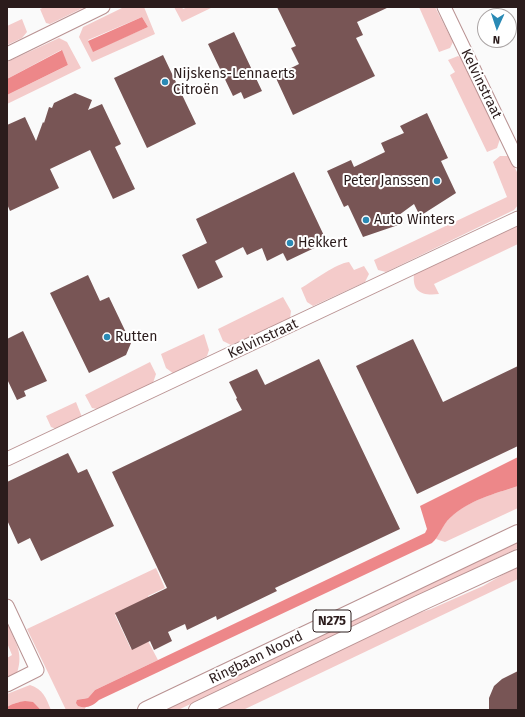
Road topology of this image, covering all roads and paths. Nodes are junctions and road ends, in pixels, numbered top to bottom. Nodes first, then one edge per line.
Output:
1 (103, 7) edge
2 (444, 7) edge
3 (7, 54) edge
4 (518, 161) edge
5 (518, 218) edge
6 (7, 459) edge
7 (518, 532) edge
8 (518, 558) edge
9 (7, 606) edge
10 (7, 685) edge
11 (146, 710) edge
12 (197, 710) edge

1 - 3 street
2 - 4 street, Kelvinstraat
5 - 6 street, Kelvinstraat
7 - 11 main road, Ringbaan Noord / N275
8 - 12 main road, Ringbaan Noord / N275
9 - 10 street

